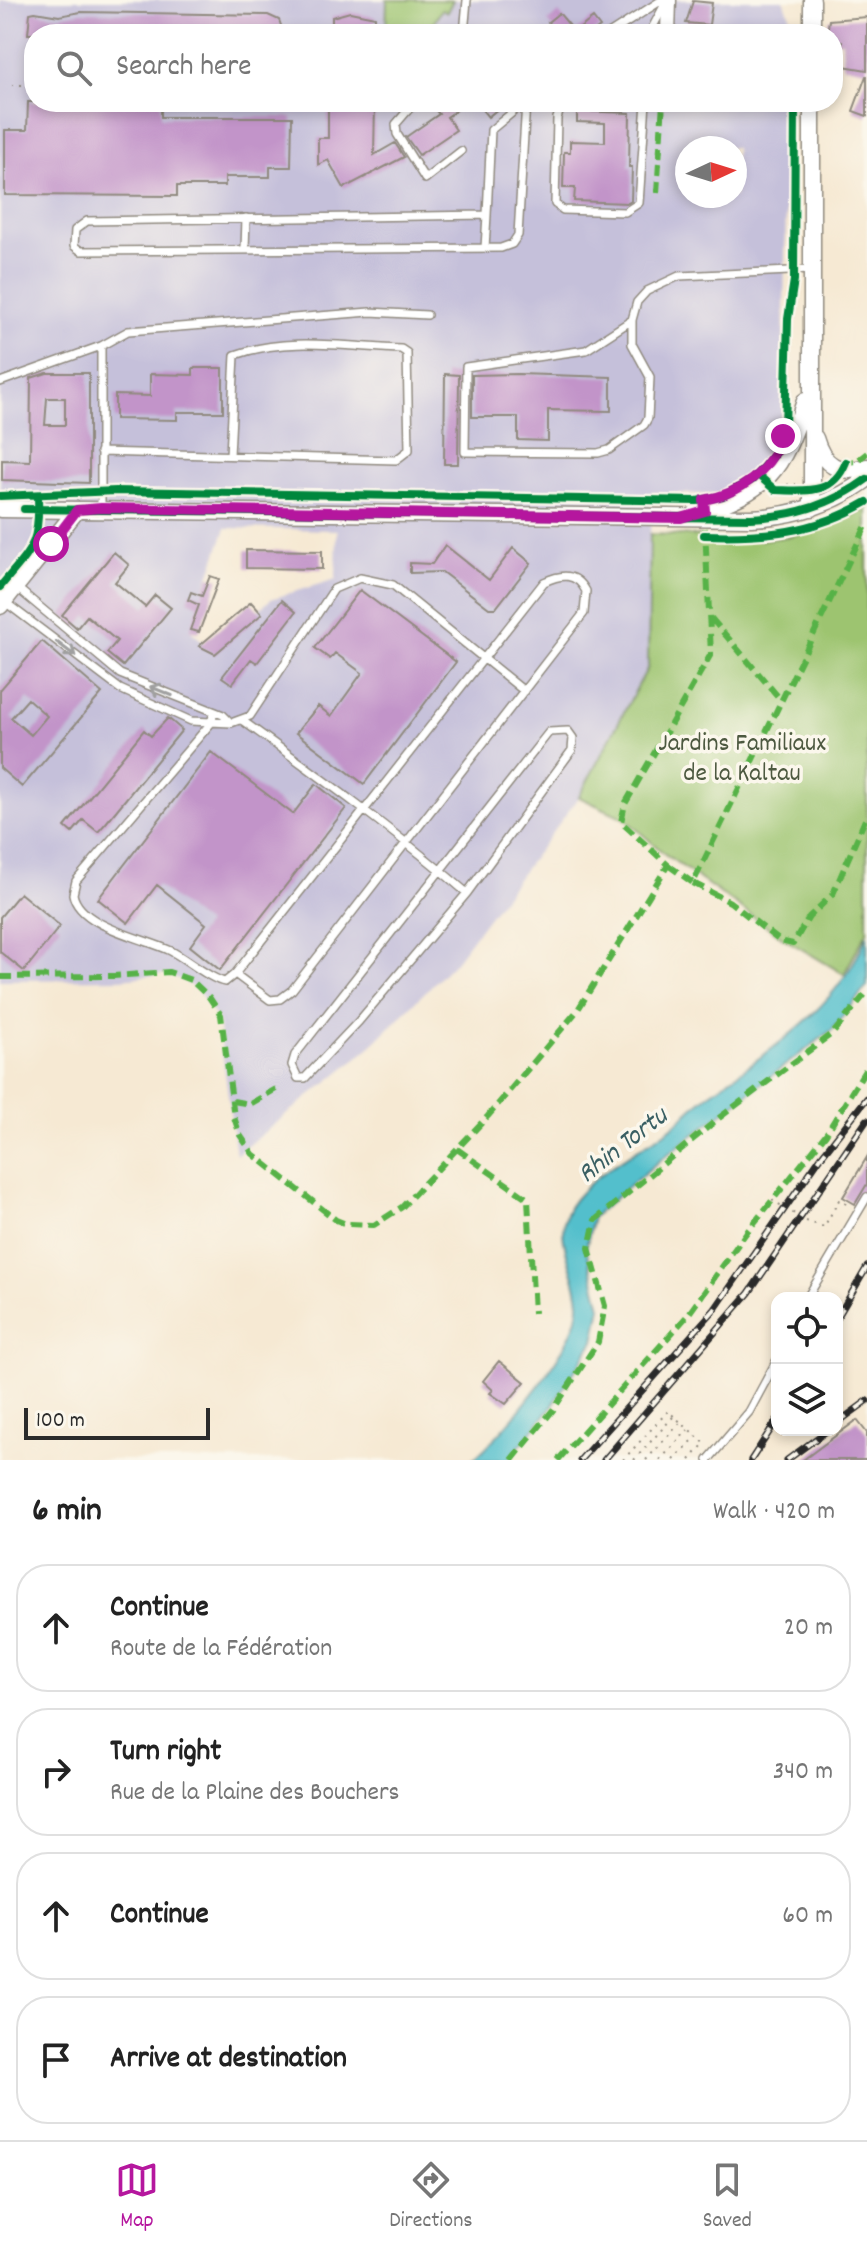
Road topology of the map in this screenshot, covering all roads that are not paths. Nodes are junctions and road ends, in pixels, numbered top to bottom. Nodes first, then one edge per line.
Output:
1 (467, 0) edge
2 (666, 0) edge
3 (812, 0) edge
4 (465, 24) edge
5 (626, 24) edge
6 (654, 24) edge
7 (667, 24) edge
8 (812, 24) edge
9 (406, 112) edge
10 (514, 112) edge
11 (525, 112) edge
12 (559, 112) edge
13 (645, 112) edge
14 (812, 112) edge
15 (461, 151) dead end
16 (487, 215) junction
17 (246, 218) junction
18 (485, 248) junction
19 (245, 249) junction
20 (811, 270) junction
21 (427, 315) dead end
22 (632, 320) junction
23 (101, 346) junction
24 (0, 382) edge
25 (811, 385) junction
26 (100, 452) junction
27 (230, 455) junction
28 (867, 467) edge
29 (867, 479) edge
30 (101, 508) junction
31 (812, 508) junction
32 (0, 509) edge
33 (77, 510) junction
34 (681, 518) junction
35 (15, 587) junction
36 (2, 604) edge
37 (484, 659) junction
38 (524, 691) junction
39 (214, 712) junction
40 (243, 721) junction
41 (211, 723) junction
42 (231, 723) junction
43 (365, 809) junction
44 (407, 842) junction
45 (442, 871) junction
46 (467, 893) junction
47 (235, 974) junction
48 (867, 1197) edge
49 (811, 1292) edge
50 (775, 1364) edge
51 (708, 1460) edge

1 - 4 lane
2 - 5 lane
2 - 6 lane
2 - 7 street
3 - 8 street
9 - 15 lane
10 - 16 lane
11 - 18 lane
12 - 13 lane
14 - 20 street
16 - 17 lane
16 - 18 lane
17 - 19 lane
17 - 19 lane
18 - 19 lane
20 - 22 lane
20 - 25 street
21 - 23 lane
22 - 22 lane
23 - 24 lane
23 - 26 lane
25 - 28 street
25 - 31 street
25 - 34 street
26 - 27 lane
26 - 30 lane
27 - 27 lane
29 - 31 street
30 - 33 street
30 - 34 street
31 - 34 street
32 - 33 street
33 - 35 street
35 - 36 street
39 -> 35 lane
36 -> 41 lane
37 - 38 lane
37 - 38 lane
37 - 40 lane
37 - 43 lane
38 - 44 lane
39 - 41 lane
39 - 42 lane
40 - 42 lane
40 - 43 lane
41 - 42 lane
41 - 47 lane
43 - 44 lane
43 - 47 lane
44 - 45 lane
44 - 47 lane
45 - 46 lane
45 - 46 lane
45 - 46 lane
48 - 49 lane
50 - 51 lane

